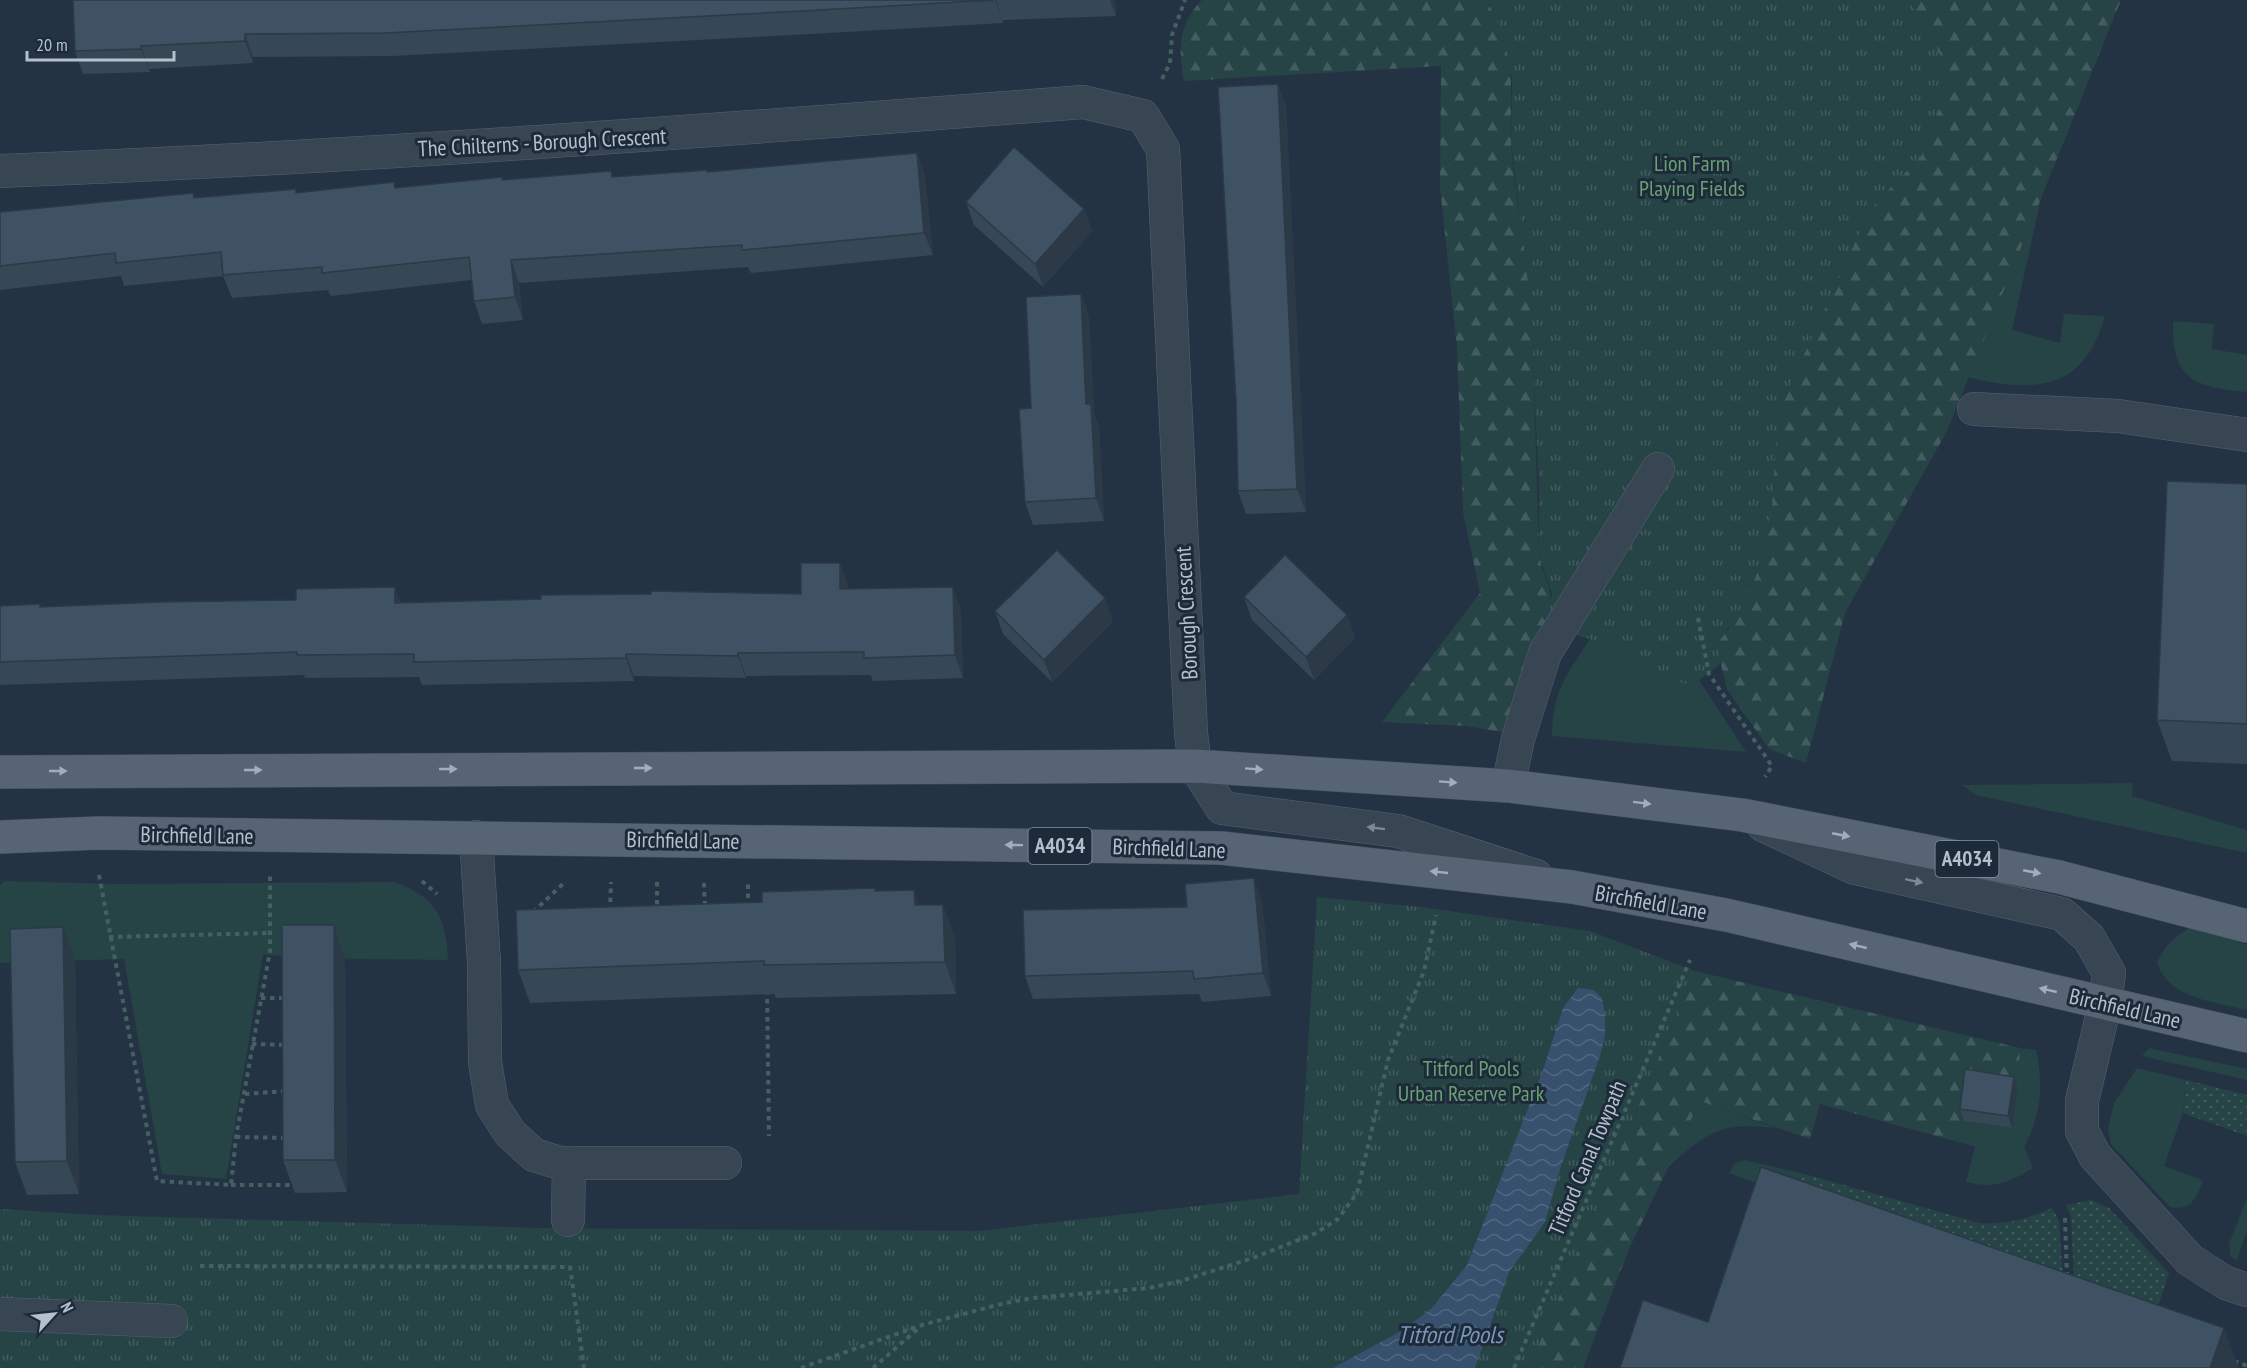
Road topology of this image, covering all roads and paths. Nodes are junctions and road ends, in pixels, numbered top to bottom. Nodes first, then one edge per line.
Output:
1 (1185, 0) edge
2 (1143, 116) junction
3 (0, 171) edge
4 (1974, 409) dead end
5 (2247, 435) edge
6 (1658, 469) dead end
7 (1698, 618) dead end
8 (1195, 766) junction
9 (0, 772) edge
10 (1508, 786) junction
11 (1742, 815) junction
12 (0, 837) edge
13 (476, 837) junction
14 (98, 871) dead end
15 (270, 873) dead end
16 (610, 874) dead end
17 (657, 874) dead end
18 (572, 875) dead end
19 (704, 875) dead end
20 (748, 877) dead end
21 (418, 878) dead end
22 (1572, 887) junction
23 (439, 897) dead end
24 (540, 904) junction
25 (748, 912) edge
26 (1436, 913) dead end
27 (547, 914) edge
28 (705, 916) edge
29 (657, 917) edge
30 (610, 918) edge
31 (527, 919) edge
32 (2247, 926) edge
33 (272, 933) junction
34 (109, 937) junction
35 (1690, 960) dead end
36 (767, 982) edge
37 (261, 998) junction
38 (294, 998) edge
39 (2105, 1004) junction
40 (2247, 1036) edge
41 (252, 1044) junction
42 (294, 1045) edge
43 (294, 1091) edge
44 (245, 1094) junction
45 (769, 1136) dead end
46 (236, 1137) junction
47 (294, 1138) edge
48 (569, 1163) junction
49 (725, 1163) dead end
50 (231, 1185) junction
51 (295, 1185) edge
52 (2065, 1218) dead end
53 (568, 1220) joint
54 (200, 1266) dead end
55 (570, 1267) junction
56 (2068, 1283) edge
57 (2247, 1290) edge
58 (0, 1314) edge
59 (171, 1321) dead end
60 (922, 1325) junction
61 (2225, 1358) dead end
62 (2247, 1366) edge
63 (584, 1368) edge
64 (801, 1368) edge
65 (873, 1368) edge
66 (1514, 1368) edge

1 - 2 path
2 - 3 street, The Chilterns - Borough Crescent
2 - 8 street, Borough Crescent
4 - 5 street
6 - 10 street
7 - 11 path
9 -> 8 main road, A4034
8 -> 10 main road, A4034
22 -> 8 street, Borough Crescent
10 -> 11 main road, A4034
11 -> 32 main road, A4034
11 -> 39 street
12 - 13 main road, Birchfield Lane / A4034
22 -> 13 main road, Birchfield Lane / A4034
13 - 48 street
14 - 34 path
15 - 33 path
16 - 30 path
17 - 29 path
18 - 24 path
19 - 28 path
20 - 25 path
21 - 23 path
39 -> 22 main road, Birchfield Lane / A4034
24 - 27 path
24 - 31 path
26 - 60 path
33 - 34 path
33 - 37 path
34 - 50 path
35 - 66 path, Titford Canal Towpath
36 - 45 path
37 - 38 path
37 - 41 path
39 - 40 main road, Birchfield Lane / A4034
39 - 57 street
41 - 42 path
41 - 44 path
43 - 44 path
44 - 46 path
46 - 47 path
46 - 50 path
48 - 49 street
48 - 53 street
50 - 51 path
52 - 56 path
53 - 55 path
54 - 55 path
55 - 63 path
58 - 59 street
60 - 64 path
60 - 65 path
61 - 62 path

